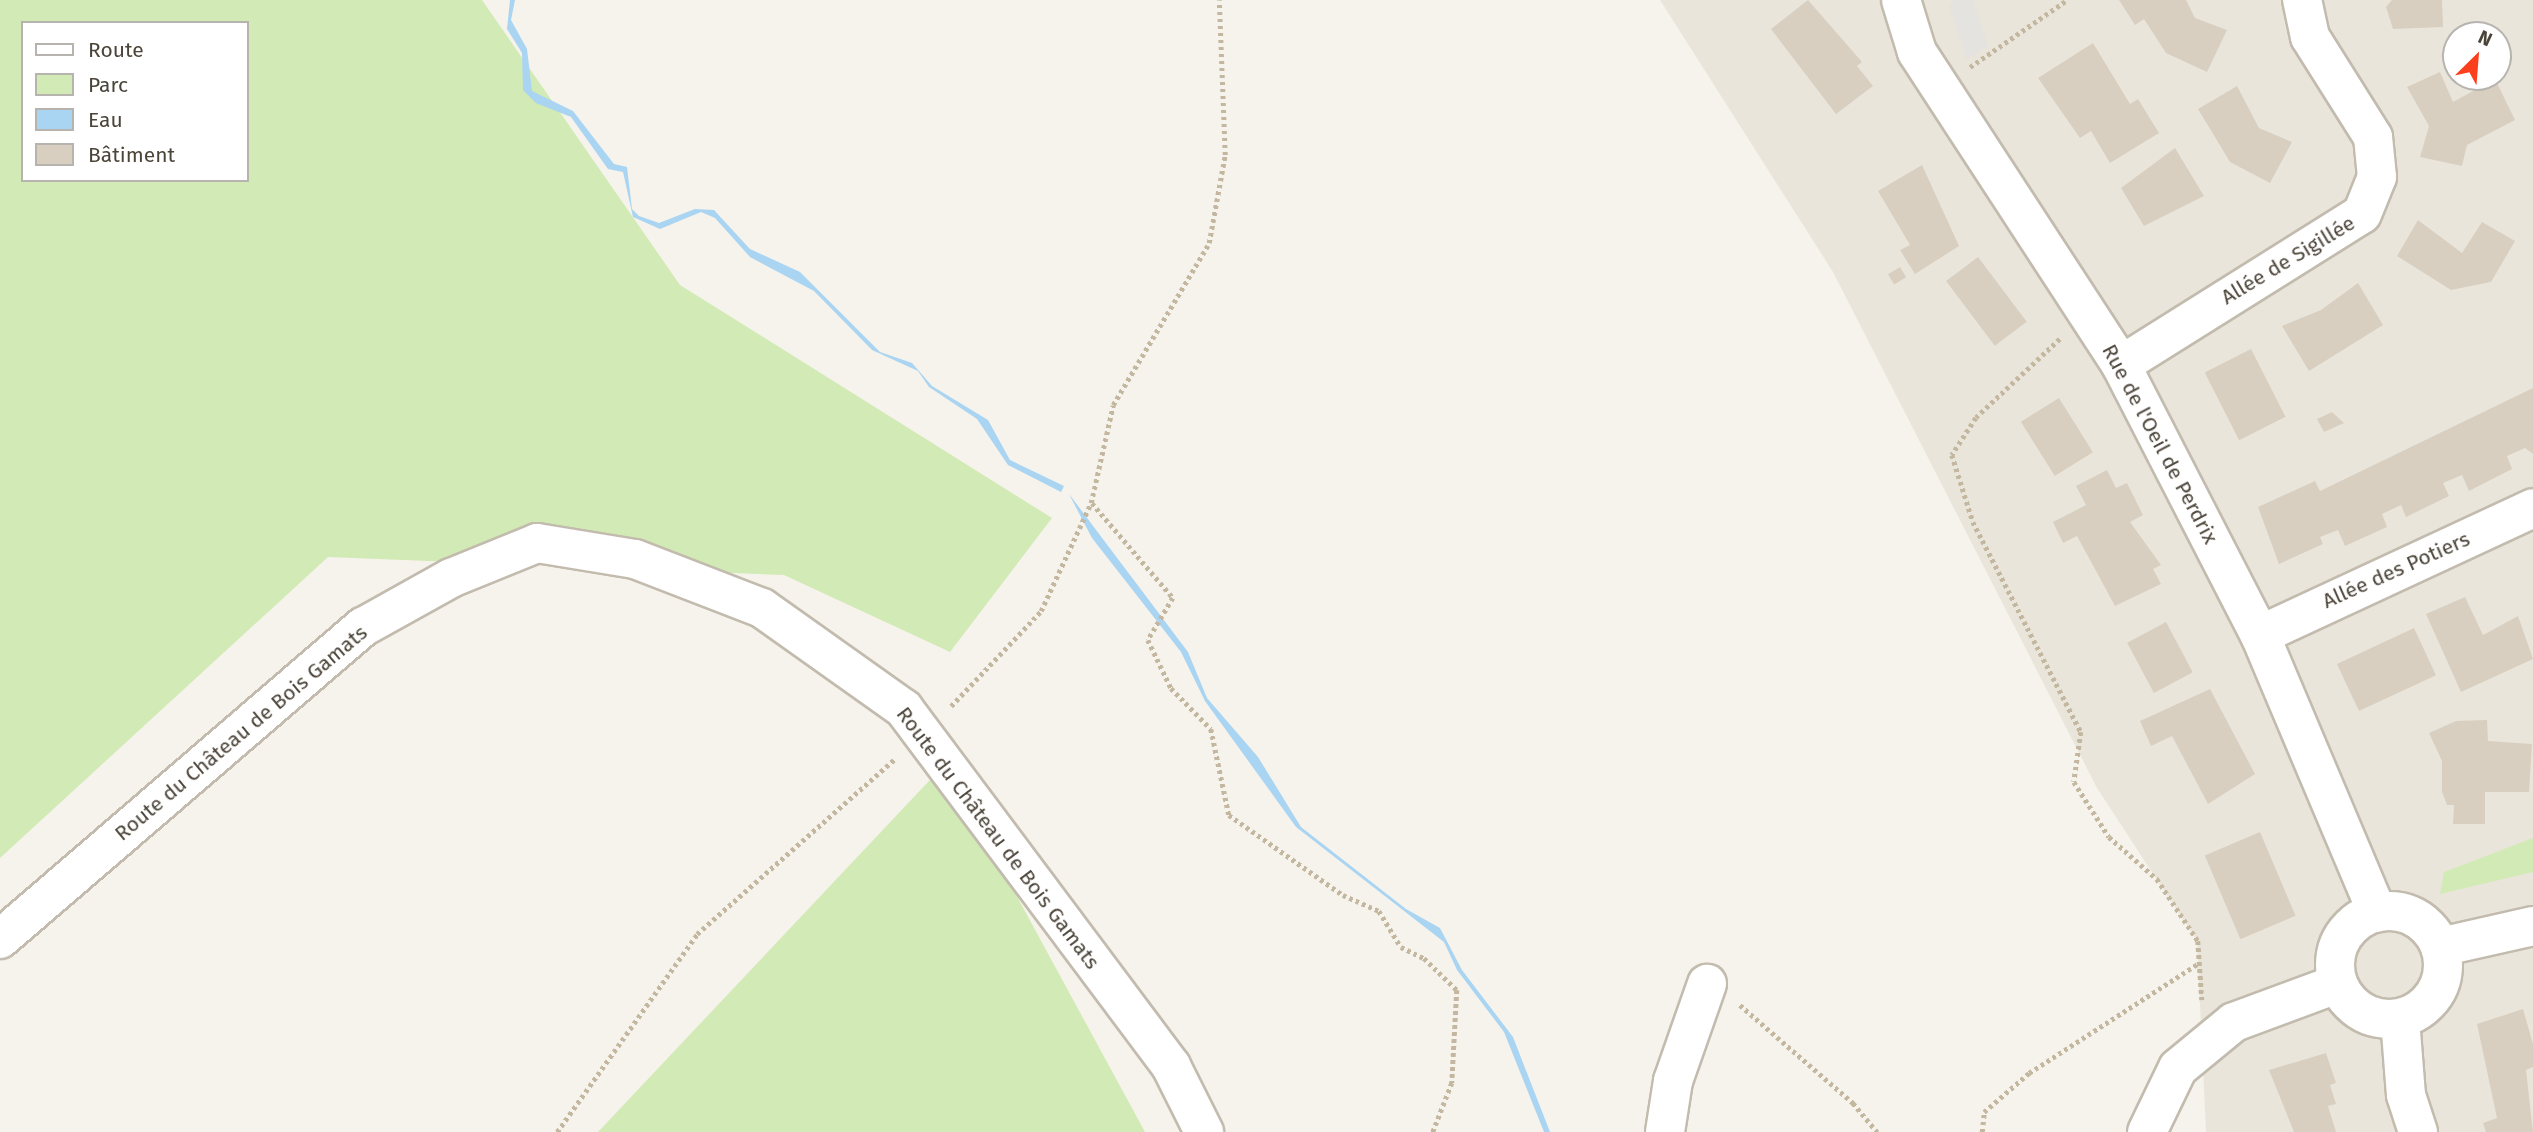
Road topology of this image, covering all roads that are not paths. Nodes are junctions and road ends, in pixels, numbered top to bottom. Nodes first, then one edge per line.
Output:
1 (1901, 0) edge
2 (2302, 0) edge
3 (2121, 365) junction
4 (2533, 508) edge
5 (2260, 635) junction
6 (2377, 912) junction
7 (2533, 926) edge
8 (0, 939) edge
9 (2440, 947) junction
10 (1707, 984) road end
11 (2337, 984) junction
12 (2400, 1019) junction
13 (1204, 1132) edge
14 (1665, 1132) edge
15 (2147, 1132) edge
16 (2417, 1132) edge

1 - 3 street, Rue de l'Oeil de Perdrix
2 - 3 street, Allée de Sigillée
3 - 5 street, Rue de l'Oeil de Perdrix
4 - 5 street, Allée des Potiers
5 - 6 street, Rue de l'Oeil de Perdrix
6 - 9 street
6 - 11 street
7 - 9 street
8 - 13 street, Route du Château de Bois Gamats
9 - 12 street
10 - 14 street
11 - 12 street
11 - 15 street
12 - 16 street

